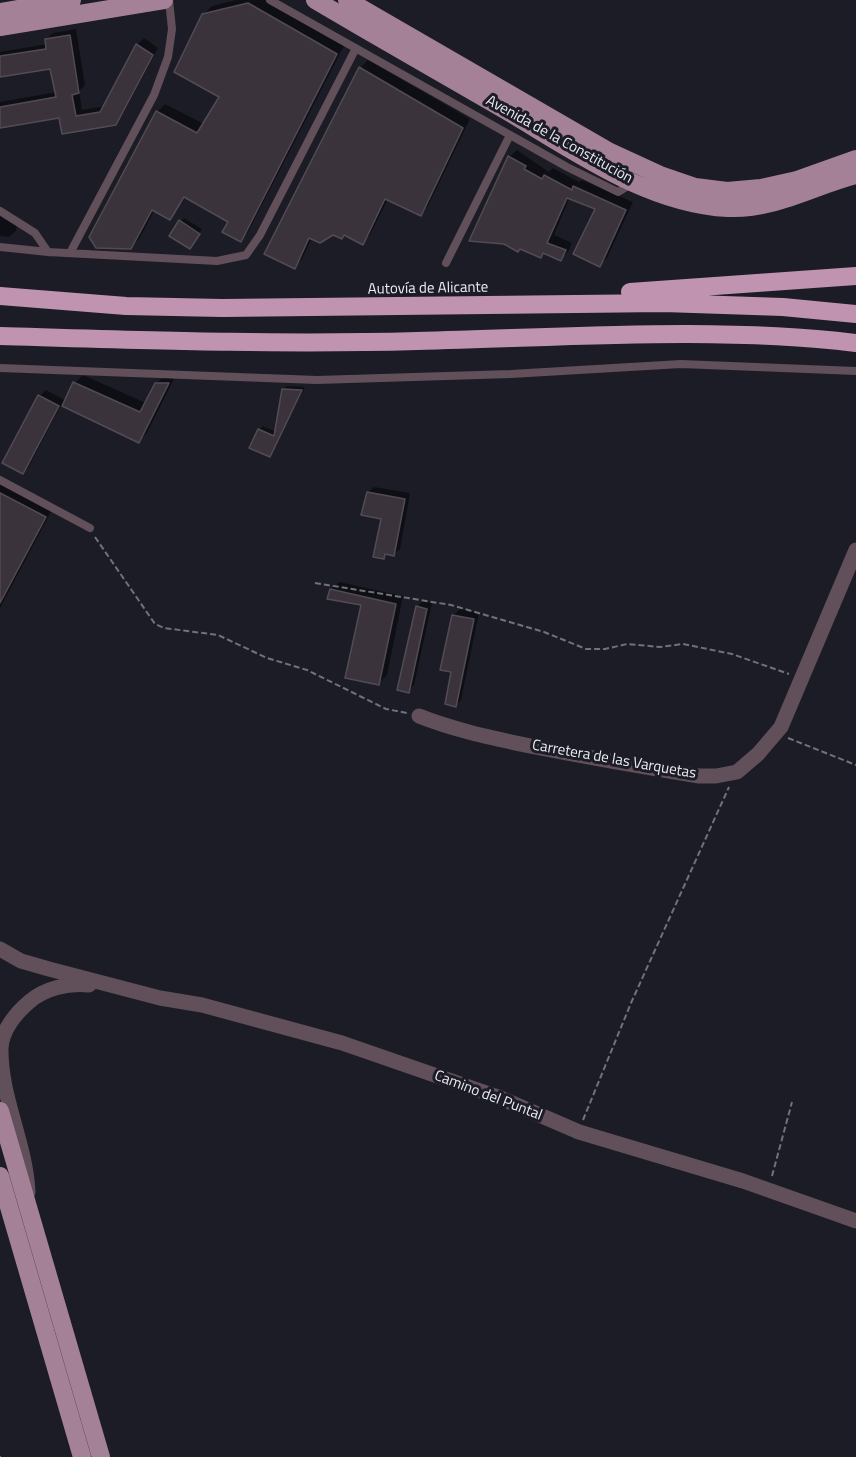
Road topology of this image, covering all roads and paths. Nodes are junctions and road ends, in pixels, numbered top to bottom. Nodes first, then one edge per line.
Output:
1 (72, 0) edge
2 (164, 0) edge
3 (169, 0) edge
4 (270, 0) edge
5 (315, 0) edge
6 (347, 0) edge
7 (0, 12) edge
8 (0, 27) edge
9 (356, 48) junction
10 (510, 135) junction
11 (856, 159) edge
12 (856, 176) edge
13 (635, 182) junction
14 (0, 211) edge
15 (0, 247) edge
16 (48, 252) junction
17 (70, 253) junction
18 (446, 263) dead end
19 (856, 276) edge
20 (0, 296) edge
21 (578, 304) junction
22 (856, 314) edge
23 (0, 336) edge
24 (856, 343) edge
25 (0, 368) edge
26 (856, 371) edge
27 (0, 480) edge
28 (90, 528) joint
29 (856, 550) edge
30 (315, 583) dead end
31 (802, 679) junction
32 (418, 716) joint
33 (777, 734) junction
34 (856, 765) edge
35 (737, 772) junction
36 (0, 949) edge
37 (115, 987) junction
38 (792, 1102) dead end
39 (0, 1111) edge
40 (579, 1132) junction
41 (0, 1176) edge
42 (769, 1190) junction
43 (29, 1210) junction
44 (856, 1221) edge
45 (82, 1457) edge
46 (101, 1457) edge

1 - 7 main road
2 - 8 main road
3 - 17 lane
4 - 9 lane
5 - 13 main road, Avenida de la Constitución
6 - 11 main road, Avenida de la Constitución
9 - 10 lane
9 - 17 lane
10 - 13 lane
10 - 18 lane
12 - 13 main road, Avenida de la Constitución
14 - 16 lane
15 - 16 lane
16 - 17 lane
19 - 21 highway
20 - 21 highway, Autovía de Alicante
21 - 22 highway, Autovía de Alicante
23 - 24 highway
25 - 26 lane
27 - 28 lane
28 - 32 path
29 - 31 street
30 - 31 path
31 - 33 street
32 - 35 street, Carretera de las Varquetas
33 - 34 path
33 - 35 street
35 - 40 path
36 - 37 street, Camino del Puntal
37 - 40 street, Camino del Puntal
37 - 43 street, Camino del Puntal
38 - 42 path
39 - 43 main road
40 - 42 street, Camino del Puntal
41 - 45 main road
42 - 44 street, Camino del Puntal
43 - 46 main road

